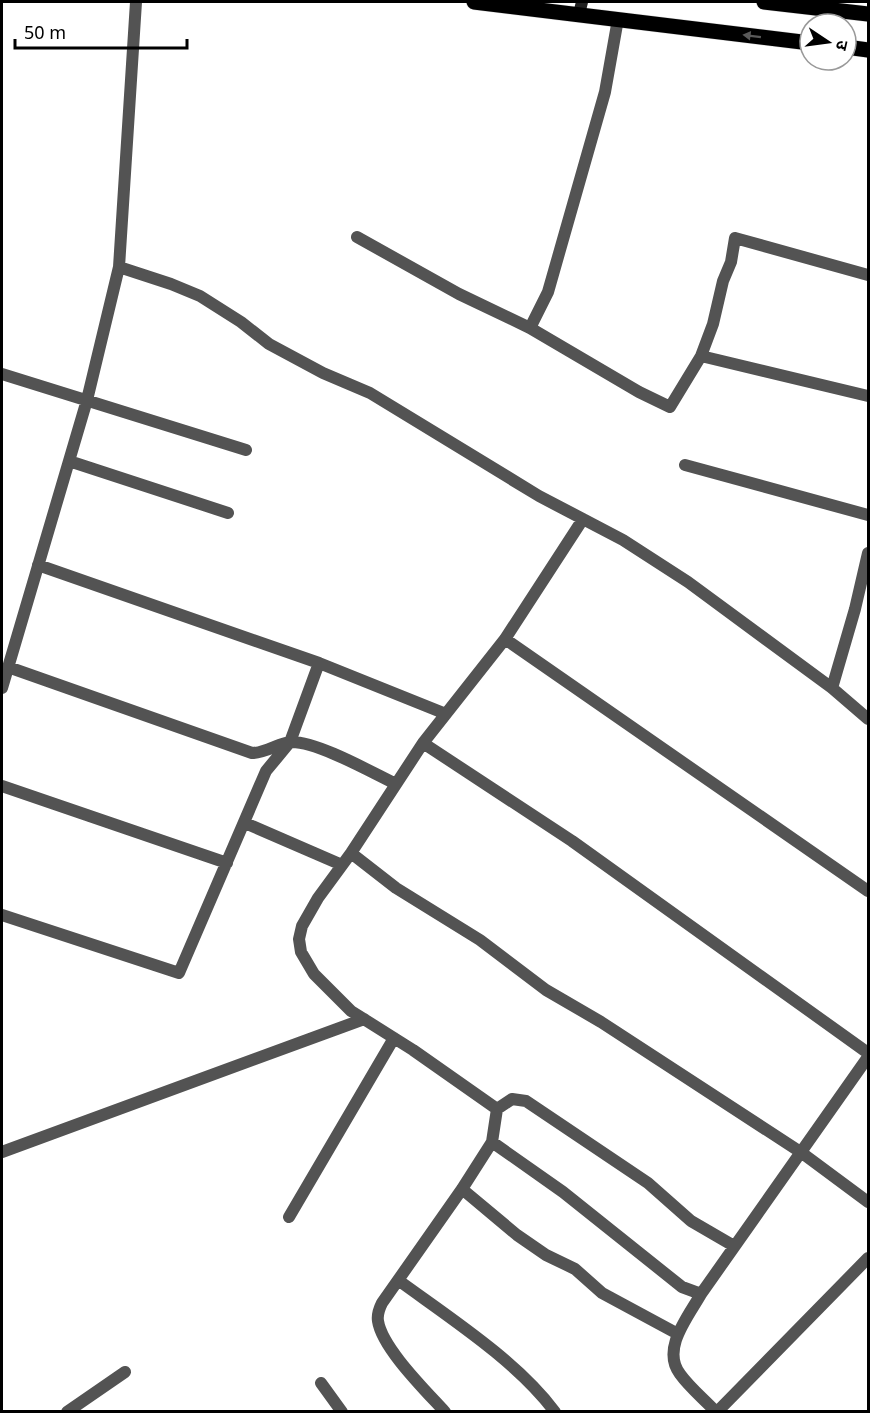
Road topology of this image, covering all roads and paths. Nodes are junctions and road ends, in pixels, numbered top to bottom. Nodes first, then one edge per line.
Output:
1 (136, 2) edge
2 (474, 2) edge
3 (764, 2) edge
4 (581, 8) edge
5 (868, 14) edge
6 (618, 19) junction
7 (798, 42) edge
8 (357, 237) dead end
9 (119, 267) junction
10 (868, 275) edge
11 (530, 328) junction
12 (701, 356) junction
13 (2, 374) edge
14 (868, 396) edge
15 (87, 400) junction
16 (246, 450) dead end
17 (69, 461) junction
18 (685, 465) dead end
19 (228, 513) dead end
20 (868, 515) edge
21 (583, 519) junction
22 (868, 553) edge
23 (38, 565) junction
24 (855, 609) junction
25 (868, 613) edge
26 (505, 639) junction
27 (319, 663) junction
28 (8, 667) junction
29 (2, 688) edge
30 (832, 688) junction
31 (446, 714) junction
32 (868, 719) edge
33 (291, 742) junction
34 (423, 743) junction
35 (396, 784) junction
36 (2, 786) edge
37 (245, 823) junction
38 (351, 853) junction
39 (227, 863) junction
40 (342, 865) junction
41 (868, 891) edge
42 (2, 915) edge
43 (364, 1020) junction
44 (394, 1038) junction
45 (868, 1055) edge
46 (497, 1109) junction
47 (492, 1142) junction
48 (2, 1152) edge
49 (802, 1153) junction
50 (462, 1189) junction
51 (868, 1202) edge
52 (289, 1217) dead end
53 (734, 1245) junction
54 (868, 1258) edge
55 (398, 1280) junction
56 (701, 1294) junction
57 (678, 1334) junction
58 (125, 1372) dead end
59 (321, 1383) dead end
60 (67, 1412) edge
61 (342, 1412) edge
62 (445, 1412) edge
63 (555, 1412) edge
64 (717, 1412) edge

1 - 9 street
2 - 4 main road
3 - 5 main road
4 - 6 main road
7 -> 6 main road
6 - 11 street
8 - 11 street
9 - 15 street
9 - 21 street
10 - 12 street
11 - 12 street
12 - 14 street
13 - 15 street
15 - 16 street
15 - 17 street
17 - 19 street
17 - 23 street
18 - 20 street
21 - 26 street
21 - 30 street
22 - 24 street
23 - 27 street
23 - 28 street
24 - 25 street
24 - 30 street
26 - 31 street
26 - 41 street
27 - 31 street
27 - 33 street
28 - 29 street
28 - 33 street
30 - 32 street
31 - 34 street
33 - 35 street
33 - 37 street
34 - 35 street
34 - 45 street
35 - 38 street
36 - 39 street
37 - 39 street
37 - 40 street
38 - 40 street
38 - 49 street
39 - 42 street
40 - 43 street
43 - 44 street
43 - 48 street
44 - 46 street
44 - 52 street
45 - 49 street
46 - 47 street
46 - 53 street
47 - 50 street
47 - 56 street
49 - 51 street
49 - 53 street
50 - 55 street
50 - 57 street
53 - 56 street
54 - 64 street
55 - 62 street
55 - 63 street
56 - 57 street
57 - 64 street
58 - 60 street
59 - 61 street

